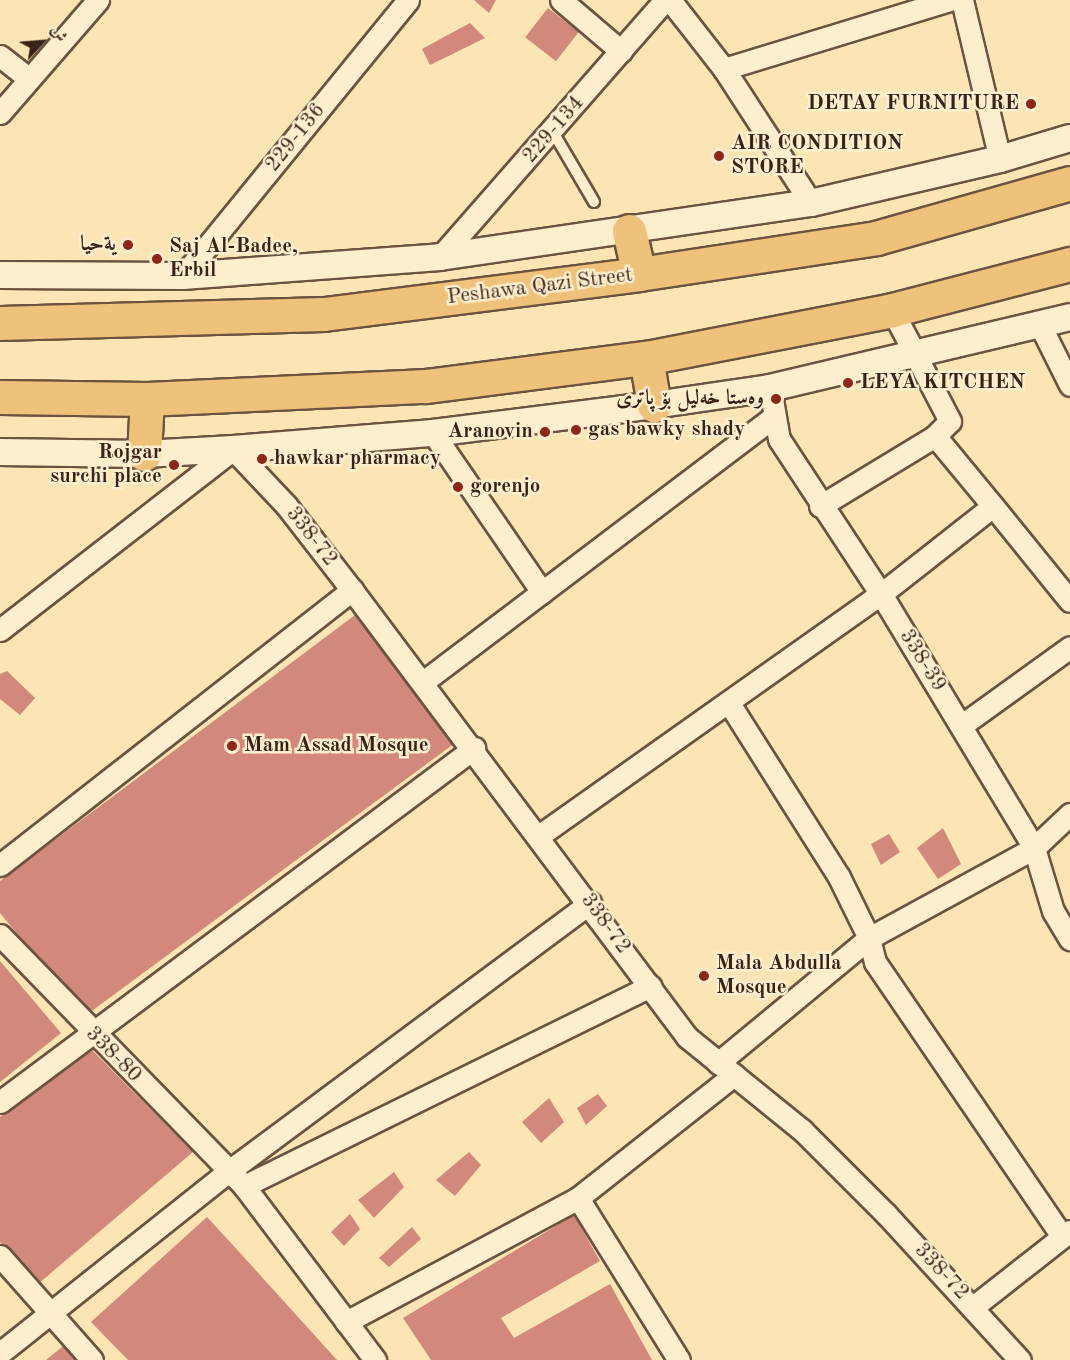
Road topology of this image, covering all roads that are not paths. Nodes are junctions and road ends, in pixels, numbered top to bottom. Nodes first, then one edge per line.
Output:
1 (98, 0) edge
2 (408, 0) edge
3 (561, 0) edge
4 (665, 0) edge
5 (670, 0) edge
6 (948, 0) edge
7 (962, 0) edge
8 (621, 51) junction
9 (0, 56) edge
10 (724, 69) junction
11 (29, 79) junction
12 (0, 113) edge
13 (553, 132) junction
14 (1070, 138) edge
15 (1000, 159) junction
16 (1070, 183) edge
17 (594, 202) dead end
18 (811, 203) junction
19 (629, 231) junction
20 (440, 257) junction
21 (1070, 264) edge
22 (639, 274) junction
23 (0, 276) edge
24 (183, 276) junction
25 (892, 310) junction
26 (1070, 317) edge
27 (0, 323) edge
28 (1040, 326) junction
29 (914, 356) junction
30 (646, 358) junction
31 (1070, 385) edge
32 (770, 388) junction
33 (0, 397) edge
34 (147, 399) junction
35 (654, 405) junction
36 (774, 417) junction
37 (433, 433) junction
38 (935, 436) junction
39 (233, 449) junction
40 (0, 452) edge
41 (144, 454) junction
42 (820, 506) junction
43 (993, 506) junction
44 (352, 590) junction
45 (542, 592) junction
46 (881, 594) junction
47 (1070, 601) edge
48 (0, 630) edge
49 (1070, 647) edge
50 (423, 682) junction
51 (729, 703) junction
52 (962, 725) junction
53 (474, 748) junction
54 (1070, 814) edge
55 (540, 835) junction
56 (1034, 849) junction
57 (0, 866) edge
58 (590, 903) junction
59 (0, 935) edge
60 (869, 938) junction
61 (1070, 939) edge
62 (650, 986) junction
63 (92, 1034) junction
64 (726, 1069) junction
65 (0, 1102) edge
66 (237, 1178) junction
67 (578, 1198) junction
68 (1066, 1234) edge
69 (0, 1256) edge
70 (973, 1307) junction
71 (49, 1311) junction
72 (346, 1322) junction
73 (0, 1353) edge
74 (92, 1360) edge
75 (375, 1360) edge
76 (678, 1360) edge
77 (1020, 1360) edge

1 - 11 street
2 - 24 street, 229-136
3 - 8 street
4 - 8 street, 229-134
5 - 10 street
6 - 10 street
7 - 15 street
8 - 13 street, 229-134
9 - 11 street
10 - 18 street
11 - 12 street
13 - 17 lane
13 - 20 street, 229-134
14 - 15 street
15 - 18 street
16 - 22 highway, Peshawa Qazi Street
18 - 19 street
19 - 20 street
19 - 22 highway
20 - 24 street
21 - 25 highway
22 - 27 highway, Peshawa Qazi Street
23 - 24 street
25 - 29 street
25 - 30 highway
26 - 28 street
28 - 29 street
28 - 31 street
29 - 32 street
29 - 38 street
30 - 34 highway
30 - 35 highway
32 - 35 street
32 - 36 street, 338-39
33 - 34 highway
34 - 41 highway
35 - 37 street
36 - 42 street, 338-39
36 - 45 street
37 - 39 street
37 - 45 street
38 - 42 street
38 - 43 street
39 - 41 street
39 - 44 street, 338-72
39 - 48 street
40 - 41 street
42 - 46 street, 338-39
43 - 46 street
43 - 47 street
44 - 50 street, 338-72
44 - 57 street
45 - 50 street
46 - 51 street
46 - 52 street, 338-39
49 - 52 street
50 - 53 street, 338-72
51 - 55 street
51 - 60 street
52 - 56 street, 338-39
53 - 55 street, 338-72
53 - 63 street
54 - 56 street
55 - 58 street, 338-72
56 - 60 street
56 - 61 street, 338-39
58 - 62 street, 338-72
58 - 66 street
59 - 63 street, 338-80
60 - 64 street
60 - 68 street
62 - 64 street, 338-72
62 - 66 street
63 - 65 street
63 - 66 street, 338-80
64 - 67 street
64 - 70 street, 338-72
66 - 71 street
66 - 72 street, 338-80
67 - 72 street
67 - 76 street
68 - 70 street
69 - 71 street
70 - 77 street, 338-72
71 - 73 street
71 - 74 street
72 - 75 street, 338-80

